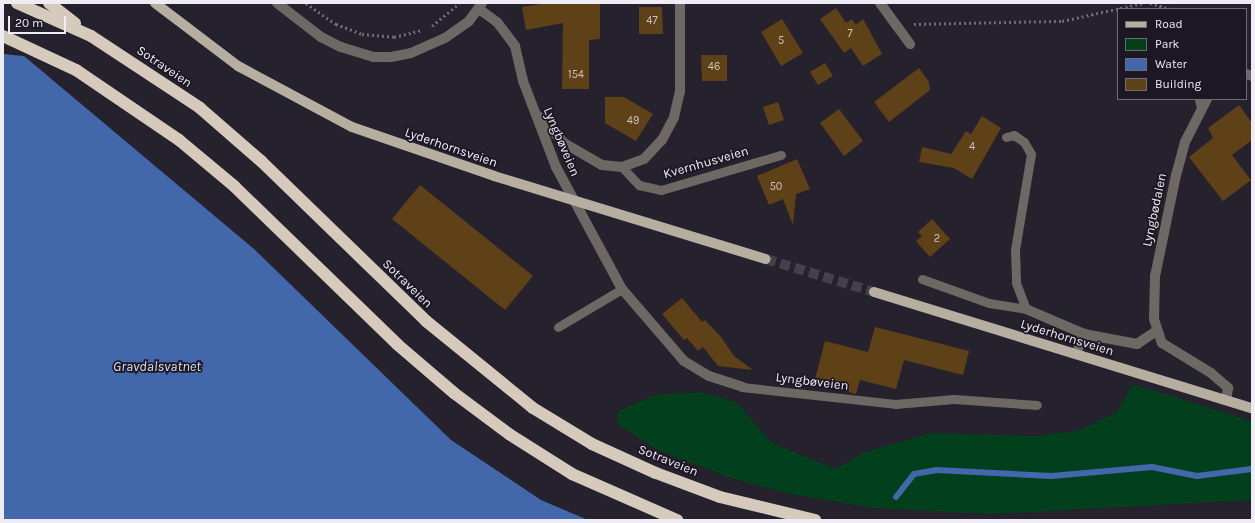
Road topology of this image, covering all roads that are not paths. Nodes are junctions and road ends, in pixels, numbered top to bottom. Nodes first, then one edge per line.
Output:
1 (17, 3) edge
2 (49, 3) edge
3 (155, 3) edge
4 (278, 3) edge
5 (680, 3) edge
6 (880, 3) edge
7 (480, 6) edge
8 (3, 36) edge
9 (91, 36) junction
10 (910, 44) dead end
11 (1200, 104) edge
12 (532, 109) junction
13 (1006, 137) dead end
14 (781, 155) dead end
15 (622, 167) junction
16 (766, 259) tunnel mouth
17 (922, 279) dead end
18 (622, 289) junction
19 (874, 292) tunnel mouth
20 (1026, 309) junction
21 (558, 327) dead end
22 (1156, 331) junction
23 (1084, 334) junction
24 (1076, 354) junction
25 (742, 387) joint
26 (1226, 400) junction
27 (1037, 405) dead end
28 (1252, 408) edge
29 (677, 520) edge
30 (815, 520) edge

1 - 9 highway, Sotraveien
2 - 9 highway
3 - 16 main road, Lyderhornsveien
4 - 7 street, Lyngbøveien
5 - 15 street, Kvernhusveien
6 - 10 street
7 - 12 street, Lyngbøveien
8 - 29 highway
9 - 30 highway, Sotraveien
11 - 22 street, Lyngbødalen
12 - 15 street, Kvernhusveien
12 - 18 street, Lyngbøveien
13 - 20 lane
14 - 15 lane, Kvernhusveien
17 - 20 lane
18 - 21 lane
18 - 25 street, Lyngbøveien
19 - 24 main road, Lyderhornsveien
20 - 23 street
22 - 23 street
22 - 26 street
23 - 24 street
24 - 26 main road, Lyderhornsveien
25 - 27 lane, Lyngbøveien
26 - 28 main road, Lyderhornsveien

